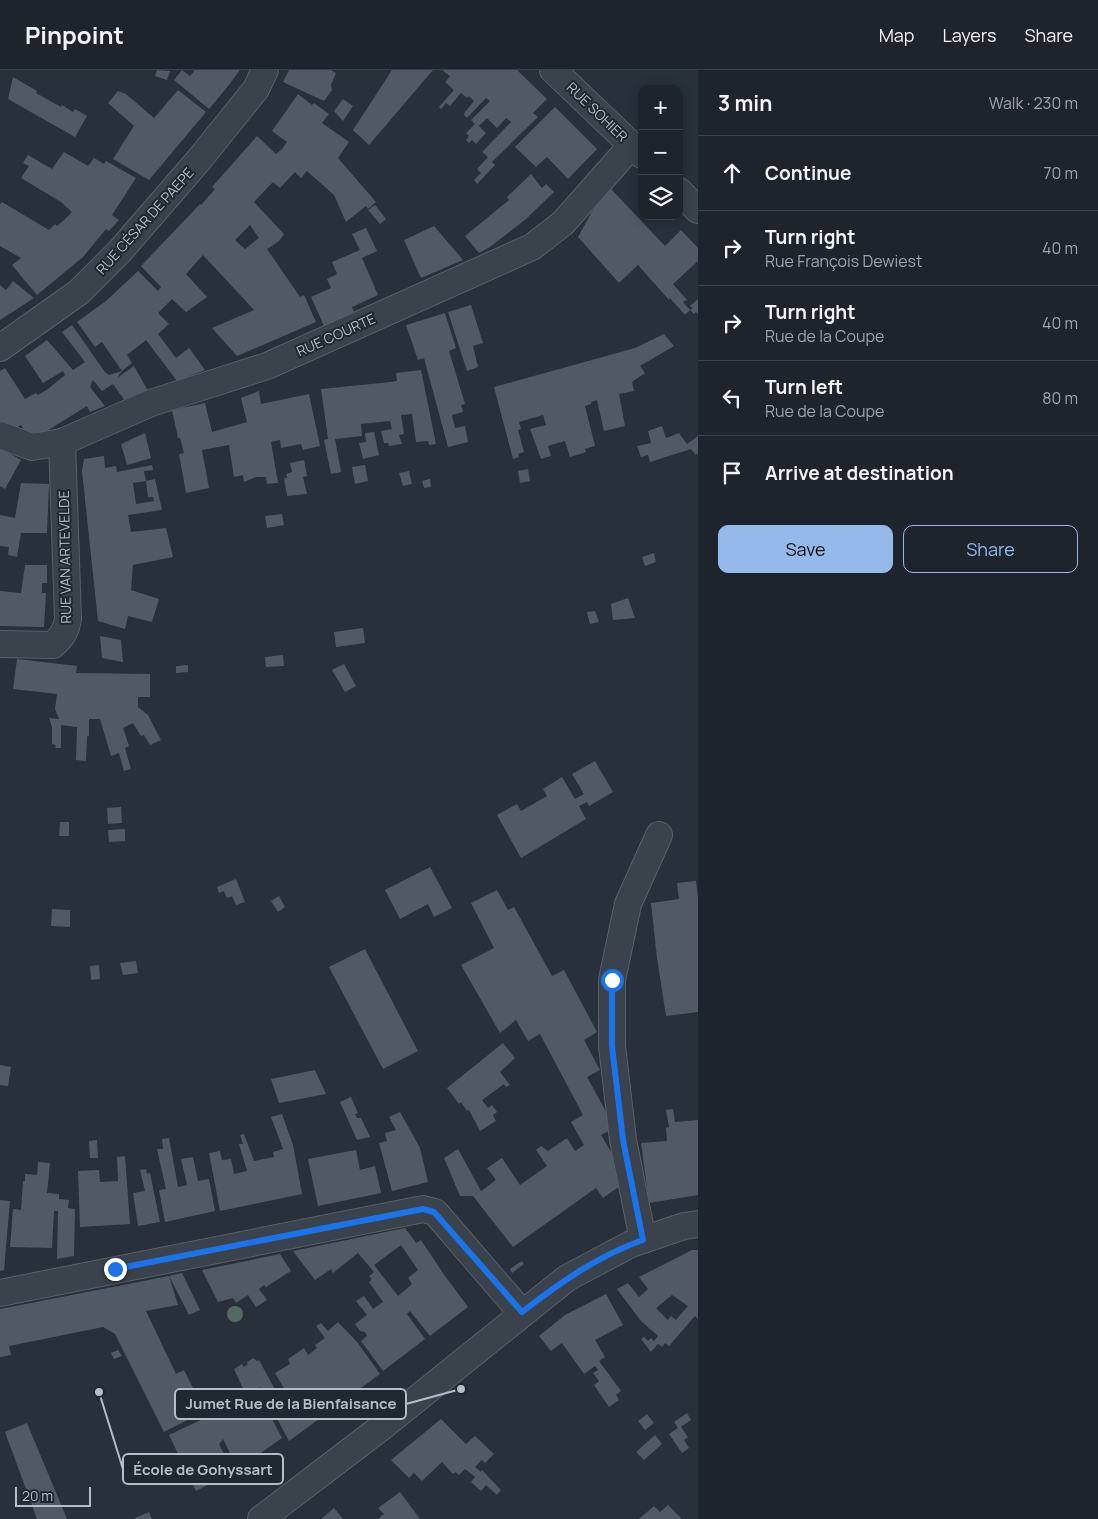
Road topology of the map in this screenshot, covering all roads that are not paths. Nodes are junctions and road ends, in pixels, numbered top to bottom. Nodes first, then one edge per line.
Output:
1 (265, 70) edge
2 (553, 70) edge
3 (637, 150) edge
4 (683, 195) edge
5 (698, 210) edge
6 (0, 348) edge
7 (0, 435) edge
8 (62, 442) junction
9 (0, 644) edge
10 (659, 835) dead end
11 (698, 1224) edge
12 (643, 1240) junction
13 (0, 1293) edge
14 (522, 1312) junction
15 (261, 1519) edge

1 - 6 street, RUE CÉSAR DE PAEPE
2 - 3 street, RUE SOHIER
3 - 8 street, RUE COURTE
4 - 5 street
7 - 8 street, RUE COURTE
8 - 9 street, RUE VAN ARTEVELDE
10 - 12 street
11 - 12 street
12 - 14 street
13 - 14 street
14 - 15 street

